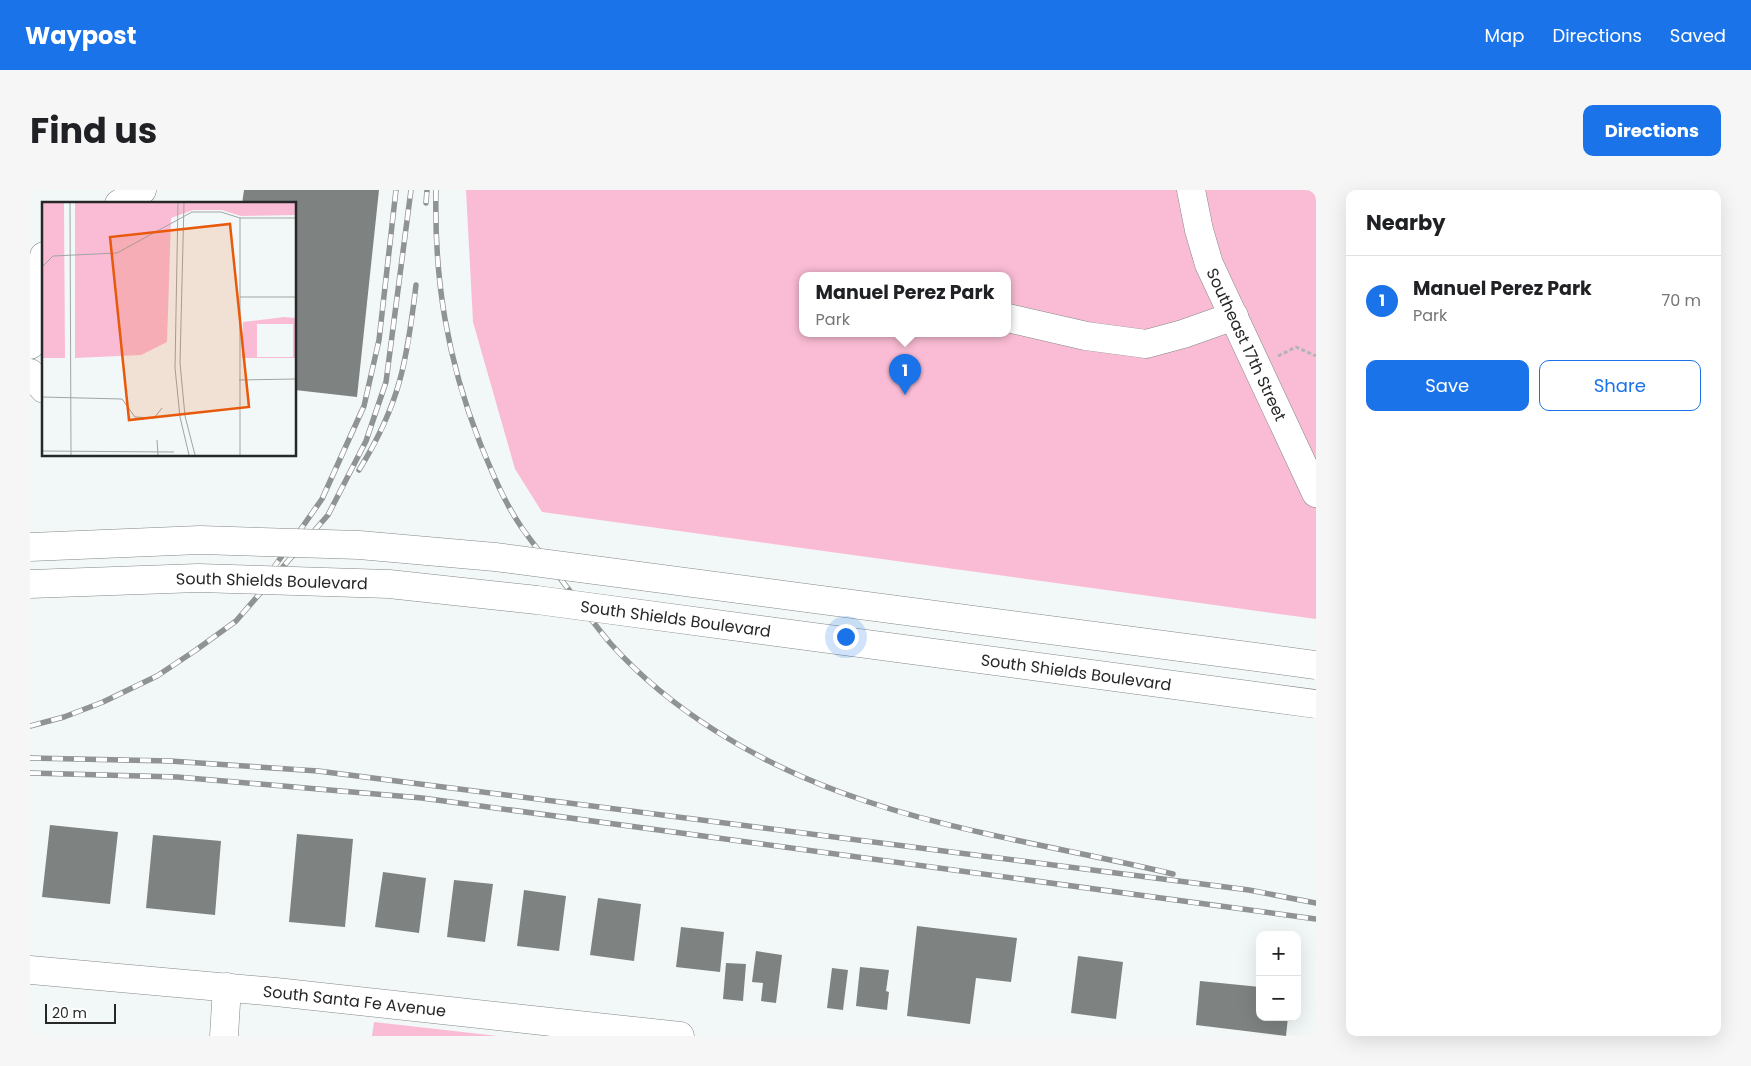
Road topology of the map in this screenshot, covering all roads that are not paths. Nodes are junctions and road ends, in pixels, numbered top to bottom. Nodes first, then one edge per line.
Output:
1 (142, 190) edge
2 (1191, 190) edge
3 (122, 202) edge
4 (42, 269) edge
5 (1234, 316) junction
6 (1011, 319) edge
7 (30, 345) edge
8 (30, 373) edge
9 (42, 387) edge
10 (1316, 494) edge
11 (30, 547) edge
12 (30, 584) edge
13 (1316, 665) edge
14 (1316, 704) edge
15 (30, 970) edge
16 (227, 987) junction
17 (224, 1036) edge
18 (680, 1036) edge

1 - 3 main road
2 - 5 main road, Southeast 17th Street
4 - 7 main road
5 - 6 main road
5 - 10 main road, Southeast 17th Street
8 - 9 main road
11 - 13 main road, bridge
12 - 14 main road, South Shields Boulevard, bridge
15 - 16 main road, South Santa Fe Avenue
16 - 17 main road
16 - 18 main road, South Santa Fe Avenue

